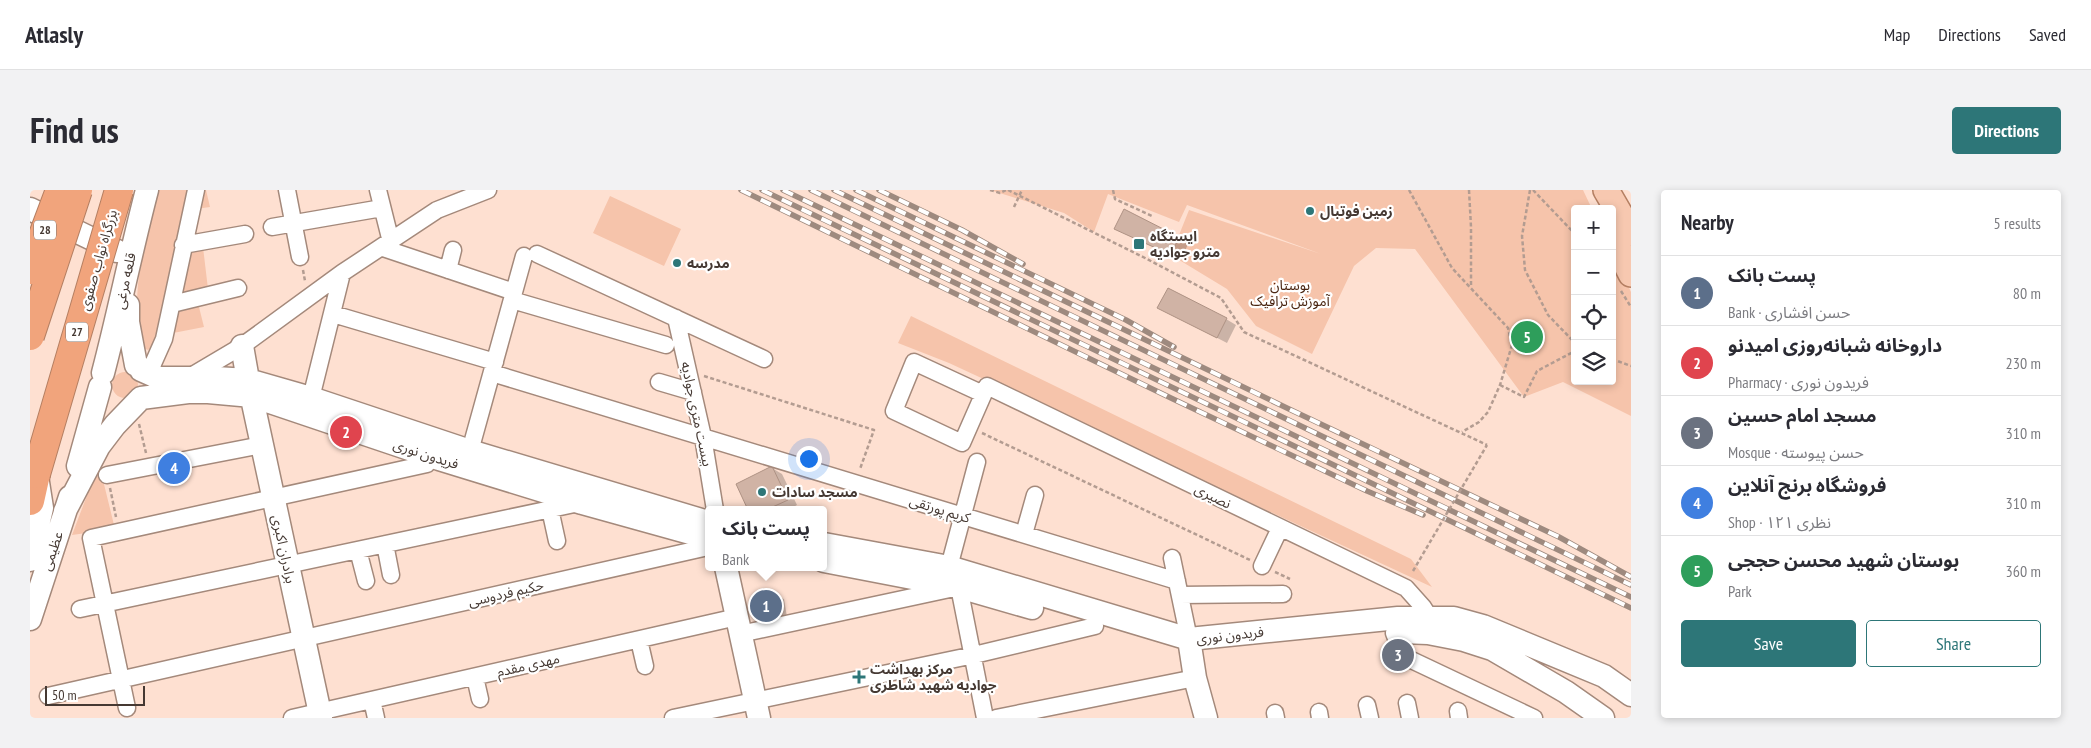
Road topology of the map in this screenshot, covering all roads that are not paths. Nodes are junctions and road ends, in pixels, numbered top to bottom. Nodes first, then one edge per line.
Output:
1 (32, 190) edge
2 (60, 190) edge
3 (78, 190) edge
4 (118, 190) edge
5 (148, 190) edge
6 (196, 190) edge
7 (286, 190) edge
8 (378, 190) edge
9 (488, 190) edge
10 (1594, 190) edge
11 (1606, 190) edge
12 (30, 196) edge
13 (1598, 205) edge
14 (382, 208) junction
15 (30, 209) edge
16 (293, 222) junction
17 (272, 227) dead end
18 (1631, 233) edge
19 (245, 234) dead end
20 (1616, 244) edge
21 (183, 245) junction
22 (387, 245) junction
23 (453, 250) dead end
24 (130, 257) junction
25 (300, 257) road end
26 (30, 270) edge
27 (448, 270) junction
28 (342, 273) junction
29 (1631, 274) edge
30 (238, 288) dead end
31 (513, 296) junction
32 (172, 304) junction
33 (333, 314) junction
34 (676, 318) junction
35 (30, 336) edge
36 (666, 345) dead end
37 (242, 346) junction
38 (764, 359) dead end
39 (494, 367) junction
40 (139, 368) junction
41 (186, 379) junction
42 (102, 380) junction
43 (659, 382) dead end
44 (250, 388) junction
45 (985, 390) junction
46 (693, 392) junction
47 (141, 398) junction
48 (309, 406) junction
49 (703, 437) junction
50 (262, 445) junction
51 (468, 459) junction
52 (977, 462) dead end
53 (427, 464) dead end
54 (107, 475) road end
55 (33, 482) edge
56 (1035, 495) dead end
57 (273, 498) junction
58 (30, 501) edge
59 (582, 503) junction
60 (714, 506) edge
61 (550, 509) junction
62 (65, 511) junction
63 (963, 516) junction
64 (705, 521) edge
65 (1280, 528) junction
66 (1024, 534) junction
67 (705, 537) edge
68 (557, 541) dead end
69 (385, 544) junction
70 (827, 545) edge
71 (705, 548) edge
72 (358, 550) junction
73 (1172, 558) dead end
74 (30, 560) edge
75 (827, 562) edge
76 (288, 565) junction
77 (1262, 566) road end
78 (949, 567) junction
79 (727, 571) edge
80 (391, 575) dead end
81 (366, 581) dead end
82 (959, 587) junction
83 (1178, 588) junction
84 (1284, 594) dead end
85 (105, 604) junction
86 (80, 609) dead end
87 (30, 619) edge
88 (1429, 625) junction
89 (739, 626) junction
90 (1096, 626) junction
91 (1394, 633) junction
92 (304, 639) junction
93 (639, 640) junction
94 (1191, 647) junction
95 (1492, 649) junction
96 (974, 655) junction
97 (646, 666) dead end
98 (475, 677) junction
99 (1195, 678) junction
100 (122, 680) junction
101 (48, 696) dead end
102 (1631, 696) edge
103 (480, 699) dead end
104 (372, 700) junction
105 (1631, 704) edge
106 (128, 708) dead end
107 (757, 709) edge
108 (320, 715) edge
109 (292, 718) edge
110 (376, 718) edge
111 (673, 718) edge
112 (985, 718) edge
113 (996, 718) edge
114 (1206, 718) edge
115 (1534, 718) edge
116 (1603, 718) edge

1 - 12 main road
2 - 26 highway, 28, bridge
3 - 35 highway, bridge
4 - 55 highway, بزرگراه نواب صفوی / 27, bridge
5 - 24 main road, قلعه مرغی
6 - 21 street
7 - 16 street
8 - 14 street
9 - 22 street
10 - 13 main road
11 - 18 main road
14 - 16 street
14 - 22 street
15 - 24 main road
16 - 17 street
16 - 25 street
19 - 21 street
20 - 29 main road
21 - 32 street
22 - 27 street
22 - 28 street
23 - 27 street
24 - 40 main road
24 - 42 main road, قلعه مرغی
27 - 31 street
28 - 33 street
28 - 37 street
30 - 32 street
31 - 34 street
31 - 36 street
31 - 39 street
32 - 40 street
33 - 39 street, کریم پورتقی
33 - 48 street
34 - 38 street
34 - 46 street, بیست متری جوادیه
37 - 41 street
37 - 44 main road, برادران اکبری
39 - 49 street, کریم پورتقی
39 - 51 street
40 - 41 main road, فریدون نوری
40 - 42 main road
40 - 47 main road
41 - 44 main road, فریدون نوری
42 - 47 main road
42 - 62 main road, قلعه مرغی
43 - 46 street
44 - 47 main road, فریدون نوری
44 - 48 main road, فریدون نوری
44 - 50 main road, برادران اکبری
45 - 45 street, نصیری
45 - 65 street, نصیری
46 - 49 street, بیست متری جوادیه
47 - 62 main road
48 - 51 main road, فریدون نوری
49 - 60 street, بیست متری جوادیه
49 - 63 street, کریم پورتقی
50 - 54 street
50 - 57 main road, برادران اکبری
51 - 59 main road, فریدون نوری
51 - 64 main road, فریدون نوری
52 - 63 street
53 - 57 street
55 - 58 highway, 27
55 - 74 main road
56 - 66 street
57 - 76 main road, برادران اکبری
57 - 85 street
59 - 61 street
59 - 67 main road, فریدون نوری
61 - 68 street
61 - 69 street
62 - 87 main road, عظیمی
63 - 66 street, کریم پورتقی
63 - 78 street
65 - 77 street
65 - 88 street, نصیری
66 - 83 street, کریم پورتقی
69 - 72 street
69 - 80 street
70 - 78 main road, فریدون نوری
71 - 92 street, حکیم فردوسی
72 - 76 street
72 - 81 street
73 - 83 street
75 - 82 main road, فریدون نوری
76 - 85 street
76 - 92 main road, برادران اکبری
78 - 94 main road, فریدون نوری
79 - 89 main road
82 - 89 street, مهدی مقدم
82 - 90 main road, فریدون نوری
82 - 96 street
83 - 84 street, کریم پورتقی
83 - 94 street
85 - 86 street
85 - 100 street
88 - 91 main road, فریدون نوری
88 - 94 main road, فریدون نوری
88 - 95 main road, فریدون نوری
88 - 102 main road, فریدون نوری
89 - 93 street, مهدی مقدم
89 - 107 main road
90 - 94 main road, فریدون نوری
90 - 96 street
91 - 94 main road, فریدون نوری
91 - 115 street
92 - 100 street, حکیم فردوسی
92 - 108 main road, برادران اکبری
93 - 97 street
93 - 98 street, مهدی مقدم
94 - 99 main road
95 - 105 main road
95 - 116 main road, فریدون نوری
96 - 107 street
96 - 112 street
98 - 103 street
98 - 104 street, مهدی مقدم
99 - 113 street
99 - 114 main road
100 - 101 street, حکیم فردوسی
100 - 106 street
104 - 108 street, مهدی مقدم
104 - 110 street
107 - 111 street
108 - 109 street, مهدی مقدم

